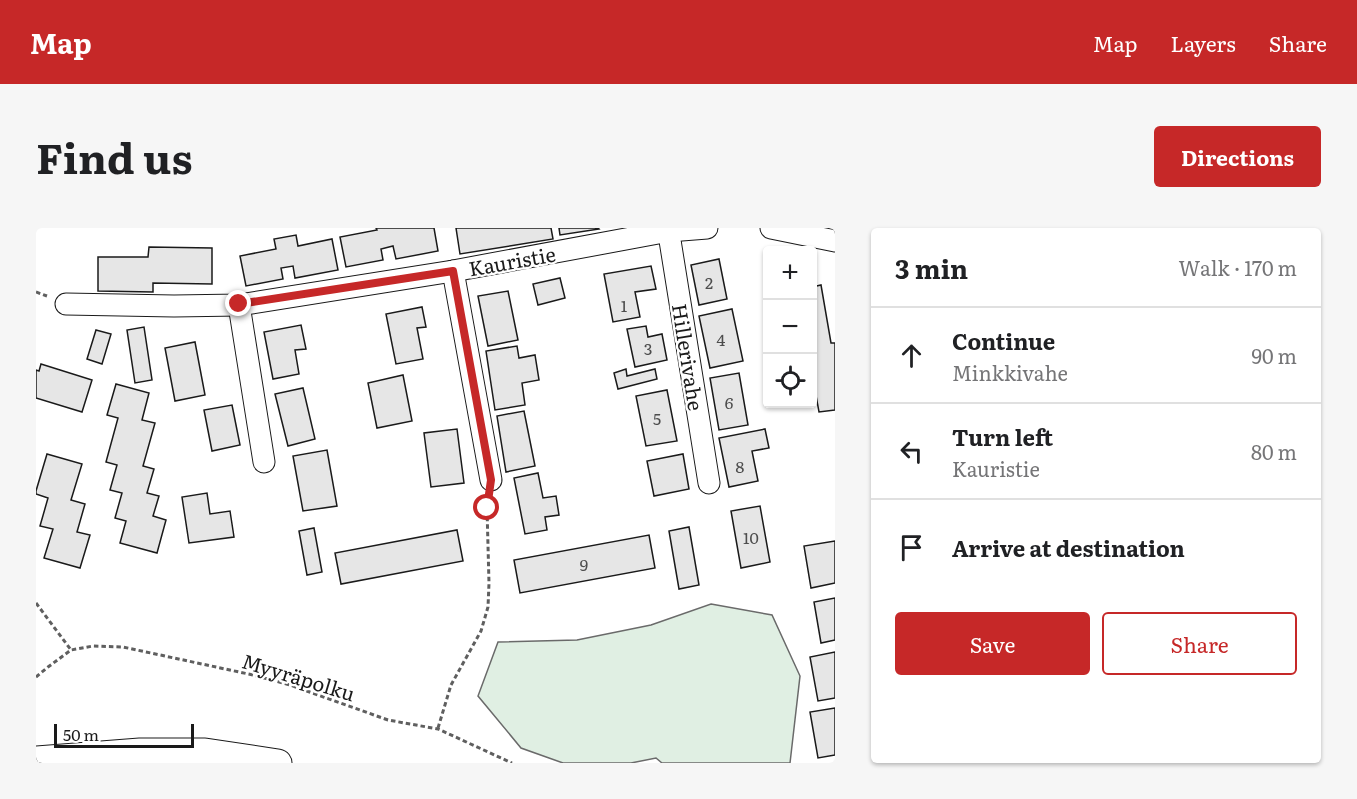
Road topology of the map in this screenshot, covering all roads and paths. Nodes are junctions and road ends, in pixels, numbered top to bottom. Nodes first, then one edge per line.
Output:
1 (707, 228) edge
2 (771, 228) edge
3 (668, 230) edge
4 (835, 241) edge
5 (453, 271) junction
6 (66, 304) dead end
7 (239, 304) junction
8 (264, 462) dead end
9 (491, 480) joint
10 (710, 483) dead end
11 (36, 603) edge
12 (71, 650) junction
13 (36, 677) edge
14 (438, 729) junction
15 (36, 760) edge
16 (278, 763) edge
17 (512, 763) edge

1 - 3 street, Kauristie
2 - 4 street
3 - 5 street, Kauristie
3 - 10 street, Hillerivahe
5 - 7 street, Kauristie
5 - 9 street
6 - 7 street, Kauristie
7 - 8 street
9 - 14 path
11 - 12 path
12 - 13 path
12 - 14 path, Myyräpolku
14 - 17 path, Myyräpolku
15 - 16 main road

